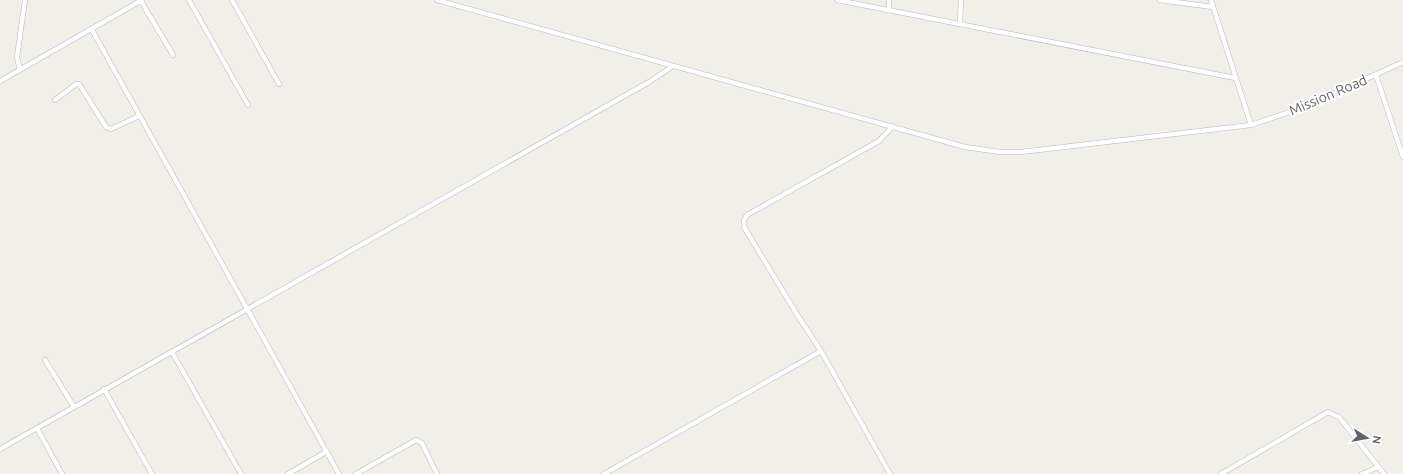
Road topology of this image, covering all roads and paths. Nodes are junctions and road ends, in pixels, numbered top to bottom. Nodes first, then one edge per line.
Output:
1 (25, 0) edge
2 (141, 0) edge
3 (189, 0) edge
4 (232, 0) edge
5 (437, 0) edge
6 (837, 0) edge
7 (889, 0) edge
8 (961, 0) edge
9 (1161, 0) edge
10 (1211, 0) edge
11 (1213, 7) junction
12 (889, 10) junction
13 (960, 23) junction
14 (92, 30) junction
15 (174, 55) dead end
16 (1403, 62) edge
17 (673, 66) junction
18 (20, 70) junction
19 (1376, 75) junction
20 (1235, 78) junction
21 (0, 81) edge
22 (279, 84) dead end
23 (55, 100) dead end
24 (248, 105) dead end
25 (139, 116) junction
26 (1251, 124) junction
27 (893, 126) junction
28 (1403, 157) edge
29 (248, 309) junction
30 (822, 351) junction
31 (172, 352) junction
32 (45, 360) dead end
33 (104, 389) junction
34 (74, 407) junction
35 (37, 428) junction
36 (0, 449) edge
37 (326, 452) junction
38 (1378, 466) junction
39 (62, 474) edge
40 (152, 474) edge
41 (241, 474) edge
42 (288, 474) edge
43 (339, 474) edge
44 (356, 474) edge
45 (437, 474) edge
46 (604, 474) edge
47 (890, 474) edge
48 (1221, 474) edge
49 (1362, 474) edge
50 (1384, 474) edge

1 - 18 street
2 - 14 street
2 - 15 street
3 - 24 street
4 - 22 street
5 - 17 street, Mission Road
6 - 12 street
7 - 12 street
8 - 13 street
9 - 11 street
10 - 11 street
11 - 20 street
12 - 13 street
13 - 20 street
14 - 18 street
14 - 25 street
16 - 19 street, Mission Road
17 - 27 street, Mission Road
17 - 29 street
18 - 21 street
19 - 26 street, Mission Road
19 - 28 street
20 - 26 street
23 - 25 street
25 - 29 street
26 - 27 street, Mission Road
27 - 30 street
29 - 31 street
29 - 37 street
30 - 46 street
30 - 47 street
31 - 33 street
31 - 41 street
32 - 34 street
33 - 34 street
33 - 40 street
34 - 35 street
35 - 36 street
35 - 39 street
37 - 42 street
37 - 43 street
38 - 48 street
38 - 49 street
38 - 50 street
44 - 45 street

